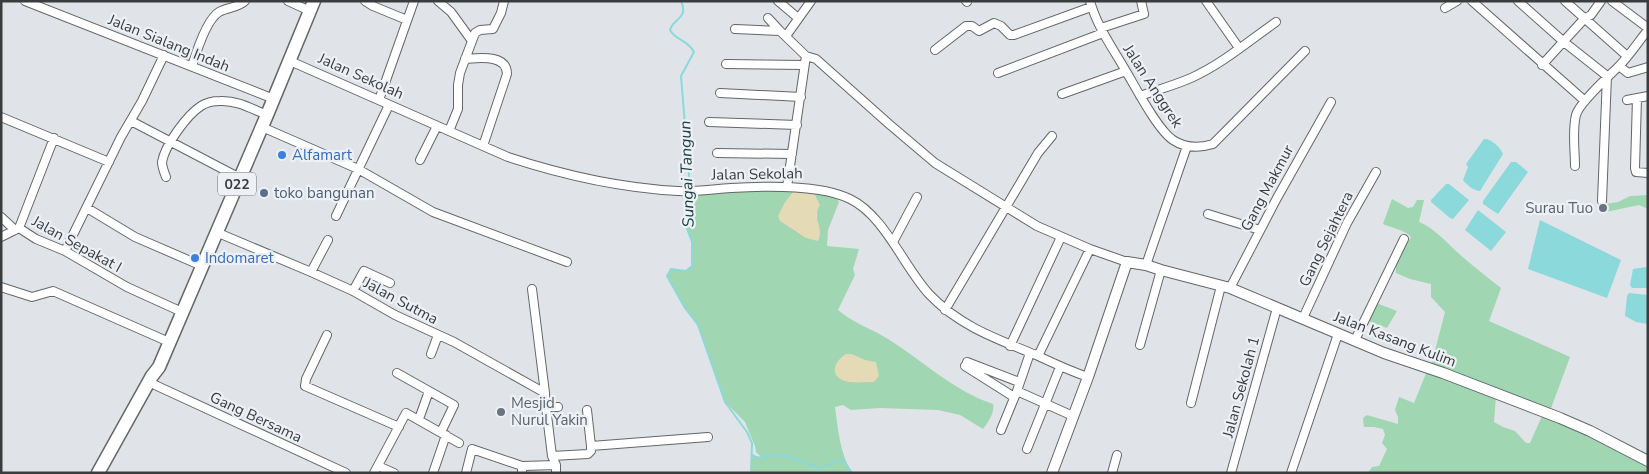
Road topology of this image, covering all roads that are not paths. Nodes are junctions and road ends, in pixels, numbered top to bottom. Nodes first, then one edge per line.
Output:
1 (25, 1) edge
2 (52, 1) edge
3 (245, 1) edge
4 (288, 1) edge
5 (366, 1) edge
6 (414, 1) edge
7 (438, 1) edge
8 (504, 1) edge
9 (778, 1) edge
10 (811, 1) edge
11 (1141, 1) edge
12 (1206, 1) edge
13 (1457, 1) edge
14 (1472, 1) edge
15 (1518, 1) edge
16 (1565, 1) edge
17 (1601, 1) edge
18 (1612, 1) edge
19 (1091, 4) edge
20 (312, 6) edge
21 (1445, 8) dead end
22 (47, 10) junction
23 (768, 18) dead end
24 (798, 18) junction
25 (1585, 18) junction
26 (407, 20) junction
27 (1276, 22) dead end
28 (735, 29) dead end
29 (1648, 29) edge
30 (1102, 31) junction
31 (783, 33) junction
32 (472, 40) junction
33 (1564, 42) junction
34 (1239, 48) junction
35 (934, 50) dead end
36 (1305, 51) dead end
37 (164, 55) junction
38 (806, 56) junction
39 (1627, 56) junction
40 (465, 59) junction
41 (290, 61) junction
42 (726, 64) dead end
43 (804, 65) junction
44 (1542, 65) junction
45 (192, 66) junction
46 (1618, 66) junction
47 (1648, 67) edge
48 (1126, 71) junction
49 (998, 73) dead end
50 (1607, 76) junction
51 (720, 93) dead end
52 (1062, 94) dead end
53 (1140, 96) junction
54 (1648, 96) edge
55 (801, 97) junction
56 (1637, 98) junction
57 (274, 99) junction
58 (379, 100) junction
59 (1627, 100) dead end
60 (1331, 102) dead end
61 (1585, 102) junction
62 (389, 104) junction
63 (1, 117) edge
64 (131, 121) junction
65 (265, 121) junction
66 (709, 122) dead end
67 (797, 125) junction
68 (437, 126) junction
69 (449, 131) junction
70 (1052, 136) dead end
71 (54, 138) junction
72 (171, 142) junction
73 (482, 146) junction
74 (1187, 146) junction
75 (717, 153) dead end
76 (792, 154) junction
77 (420, 160) dead end
78 (109, 162) junction
79 (1574, 166) dead end
80 (358, 169) junction
81 (1376, 172) dead end
82 (1648, 173) edge
83 (166, 177) dead end
84 (240, 178) junction
85 (787, 187) junction
86 (917, 197) dead end
87 (1602, 201) dead end
88 (1007, 206) junction
89 (87, 208) junction
90 (1208, 214) dead end
91 (336, 216) dead end
92 (1, 217) edge
93 (17, 229) junction
94 (1260, 230) junction
95 (216, 232) junction
96 (1, 237) edge
97 (1061, 237) junction
98 (1404, 239) dead end
99 (328, 240) dead end
100 (893, 242) junction
101 (1090, 249) junction
102 (65, 251) junction
103 (567, 262) dead end
104 (1127, 262) junction
105 (1146, 265) junction
106 (202, 266) junction
107 (1161, 270) junction
108 (311, 272) junction
109 (390, 283) dead end
110 (1, 286) edge
111 (1226, 287) junction
112 (532, 288) dead end
113 (353, 291) junction
114 (1277, 308) junction
115 (945, 310) junction
116 (182, 312) junction
117 (1303, 318) junction
118 (1338, 334) junction
119 (327, 335) dead end
120 (438, 335) junction
121 (1355, 340) junction
122 (169, 342) junction
123 (1140, 345) dead end
124 (1010, 346) junction
125 (1030, 353) junction
126 (431, 354) dead end
127 (1038, 356) junction
128 (1060, 367) junction
129 (397, 373) dead end
130 (1088, 377) junction
131 (1019, 382) junction
132 (152, 384) junction
133 (429, 392) junction
134 (545, 393) junction
135 (1016, 394) junction
136 (1191, 403) dead end
137 (1045, 404) junction
138 (546, 407) junction
139 (558, 407) dead end
140 (587, 410) dead end
141 (1073, 416) junction
142 (419, 419) junction
143 (399, 427) junction
144 (1001, 430) dead end
145 (444, 433) junction
146 (708, 436) dead end
147 (460, 443) dead end
148 (591, 446) junction
149 (1027, 449) dead end
150 (1117, 455) dead end
151 (552, 456) junction
152 (1648, 461) edge
153 (376, 469) edge
154 (522, 469) edge
155 (556, 469) edge
156 (98, 473) edge
157 (108, 473) edge
158 (346, 473) edge
159 (394, 473) edge
160 (433, 473) edge
161 (466, 473) edge
162 (1052, 473) edge
163 (1112, 473) edge
164 (1231, 473) edge
165 (1291, 473) edge

1 - 22 street, Jalan Sialang Indah
2 - 22 street
3 - 45 street
4 - 20 street
5 - 26 street
6 - 26 street
7 - 32 street
8 - 32 street
9 - 24 street
10 - 24 street
11 - 30 street
12 - 34 street
13 - 21 street
14 - 44 street
15 - 33 street
16 - 25 street
17 - 25 street
18 - 29 street
19 - 30 street, Jalan Anggrek
19 - 35 street
20 - 41 highway, 022
22 - 37 street, Jalan Sialang Indah
23 - 31 street
24 - 31 street
25 - 33 street
25 - 39 street
26 - 58 street
27 - 34 street
28 - 31 street
29 - 39 street
30 - 48 street, Jalan Anggrek
30 - 49 street
31 - 38 street
32 - 40 street
33 - 44 street
33 - 50 street
34 - 53 street
36 - 74 street
37 - 45 street, Jalan Sialang Indah
37 - 64 street
38 - 43 street
38 - 88 street
39 - 46 street
40 - 69 street
40 - 73 street
41 - 57 highway, 022
41 - 58 street, Jalan Sekolah
42 - 43 street
43 - 55 street
44 - 61 street
45 - 57 street, Jalan Sialang Indah
46 - 47 street
46 - 50 street
48 - 52 street
48 - 53 street, Jalan Anggrek
50 - 61 street
50 - 87 street
51 - 55 street
53 - 74 street, Jalan Anggrek
54 - 56 street
55 - 67 street
56 - 59 street
56 - 82 street
57 - 65 highway, 022
58 - 62 street, Jalan Sekolah
60 - 94 street, Gang Makmur
61 - 79 street
62 - 68 street, Jalan Sekolah
62 - 80 street
63 - 71 street
64 - 72 street
64 - 78 street
65 - 72 street
65 - 80 street
65 - 84 highway, 022
66 - 67 street
67 - 76 street
68 - 69 street, Jalan Sekolah
68 - 77 street
69 - 73 street, Jalan Sekolah
70 - 88 street
71 - 78 street
71 - 93 street, Jalan Sepakat I
72 - 83 street
72 - 84 street
73 - 85 street, Jalan Sekolah
74 - 105 street, Jalan Anggrek
75 - 76 street
76 - 85 street
78 - 89 street
80 - 91 street
80 - 103 street
81 - 117 street, Gang Sejahtera
84 - 95 highway, 022
85 - 100 street, Jalan Sekolah
86 - 100 street
88 - 97 street
88 - 115 street
89 - 102 street
89 - 106 street
90 - 94 street
92 - 93 street
93 - 96 street
93 - 102 street, Jalan Sepakat I
94 - 111 street, Gang Makmur
95 - 106 highway, 022
95 - 108 street, Jalan Sutma
97 - 101 street
97 - 124 street
98 - 121 street
99 - 108 street
100 - 115 street, Jalan Sekolah
101 - 104 street
101 - 127 street
102 - 116 street, Jalan Sepakat I
104 - 105 street, Jalan Kasang Kulim
104 - 130 street
105 - 107 street, Jalan Kasang Kulim
106 - 116 highway, 022
107 - 111 street, Jalan Kasang Kulim
107 - 123 street
108 - 113 street, Jalan Sutma
109 - 113 street
110 - 122 street
111 - 114 street, Jalan Kasang Kulim
111 - 136 street, Gang Makmur
112 - 134 street
113 - 120 street, Jalan Sutma
114 - 117 street, Jalan Kasang Kulim
114 - 164 street, Jalan Sekolah 1
115 - 124 street, Jalan Sekolah
116 - 122 highway, 022
117 - 118 street, Jalan Kasang Kulim
118 - 121 street, Jalan Kasang Kulim
118 - 165 street
119 - 143 street
120 - 126 street
120 - 134 street, Jalan Sutma
121 - 152 street, Jalan Kasang Kulim
122 - 132 highway, 022
124 - 125 street, Jalan Sekolah
125 - 127 street, Jalan Sekolah
125 - 131 street
127 - 128 street, Jalan Sekolah
128 - 130 street, Jalan Sekolah
128 - 137 street
129 - 133 street
130 - 141 street
131 - 135 street
131 - 135 street
132 - 156 highway
132 - 157 highway
132 - 158 street, Gang Bersama
133 - 142 street
133 - 145 street
134 - 138 street
135 - 137 street
135 - 144 street
137 - 141 street
137 - 149 street
138 - 139 street
138 - 151 street
140 - 148 street
141 - 162 street
142 - 143 street
142 - 145 street
143 - 153 street
145 - 147 street
145 - 160 street
146 - 148 street
148 - 151 street
150 - 163 street
151 - 155 street
153 - 159 street
154 - 155 street
154 - 161 street

